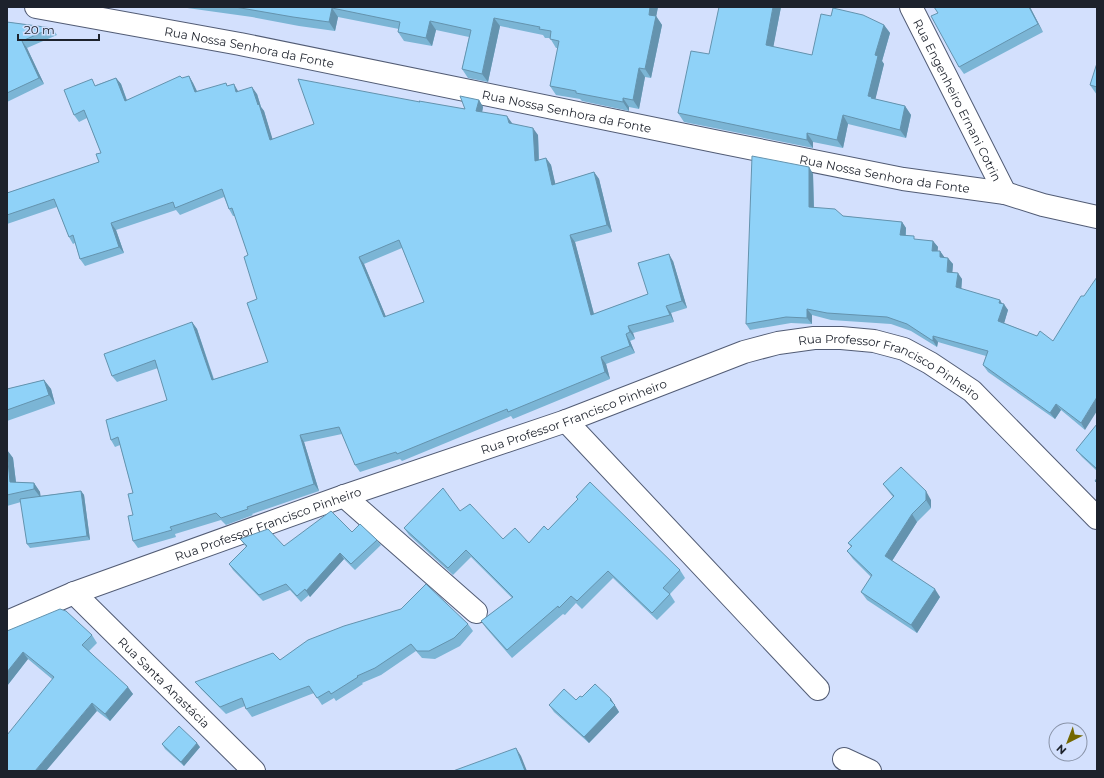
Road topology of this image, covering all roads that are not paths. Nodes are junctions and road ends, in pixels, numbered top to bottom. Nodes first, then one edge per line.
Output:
1 (36, 7) edge
2 (908, 8) edge
3 (1006, 193) junction
4 (1097, 217) edge
5 (566, 421) junction
6 (344, 496) junction
7 (1097, 518) edge
8 (74, 593) junction
9 (476, 612) dead end
10 (7, 622) edge
11 (818, 689) dead end
12 (844, 760) dead end
13 (254, 771) edge
14 (870, 771) edge

1 - 3 street, Rua Nossa Senhora da Fonte
2 - 3 street, Rua Engenheiro Ernani Cotrin
3 - 4 street, Rua Nossa Senhora da Fonte
5 - 6 street, Rua Professor Francisco Pinheiro
5 - 7 street, Rua Professor Francisco Pinheiro
5 - 11 street
6 - 8 street, Rua Professor Francisco Pinheiro
6 - 9 street
8 - 10 street, Rua Professor Francisco Pinheiro
8 - 13 street, Rua Santa Anastácia
12 - 14 street

